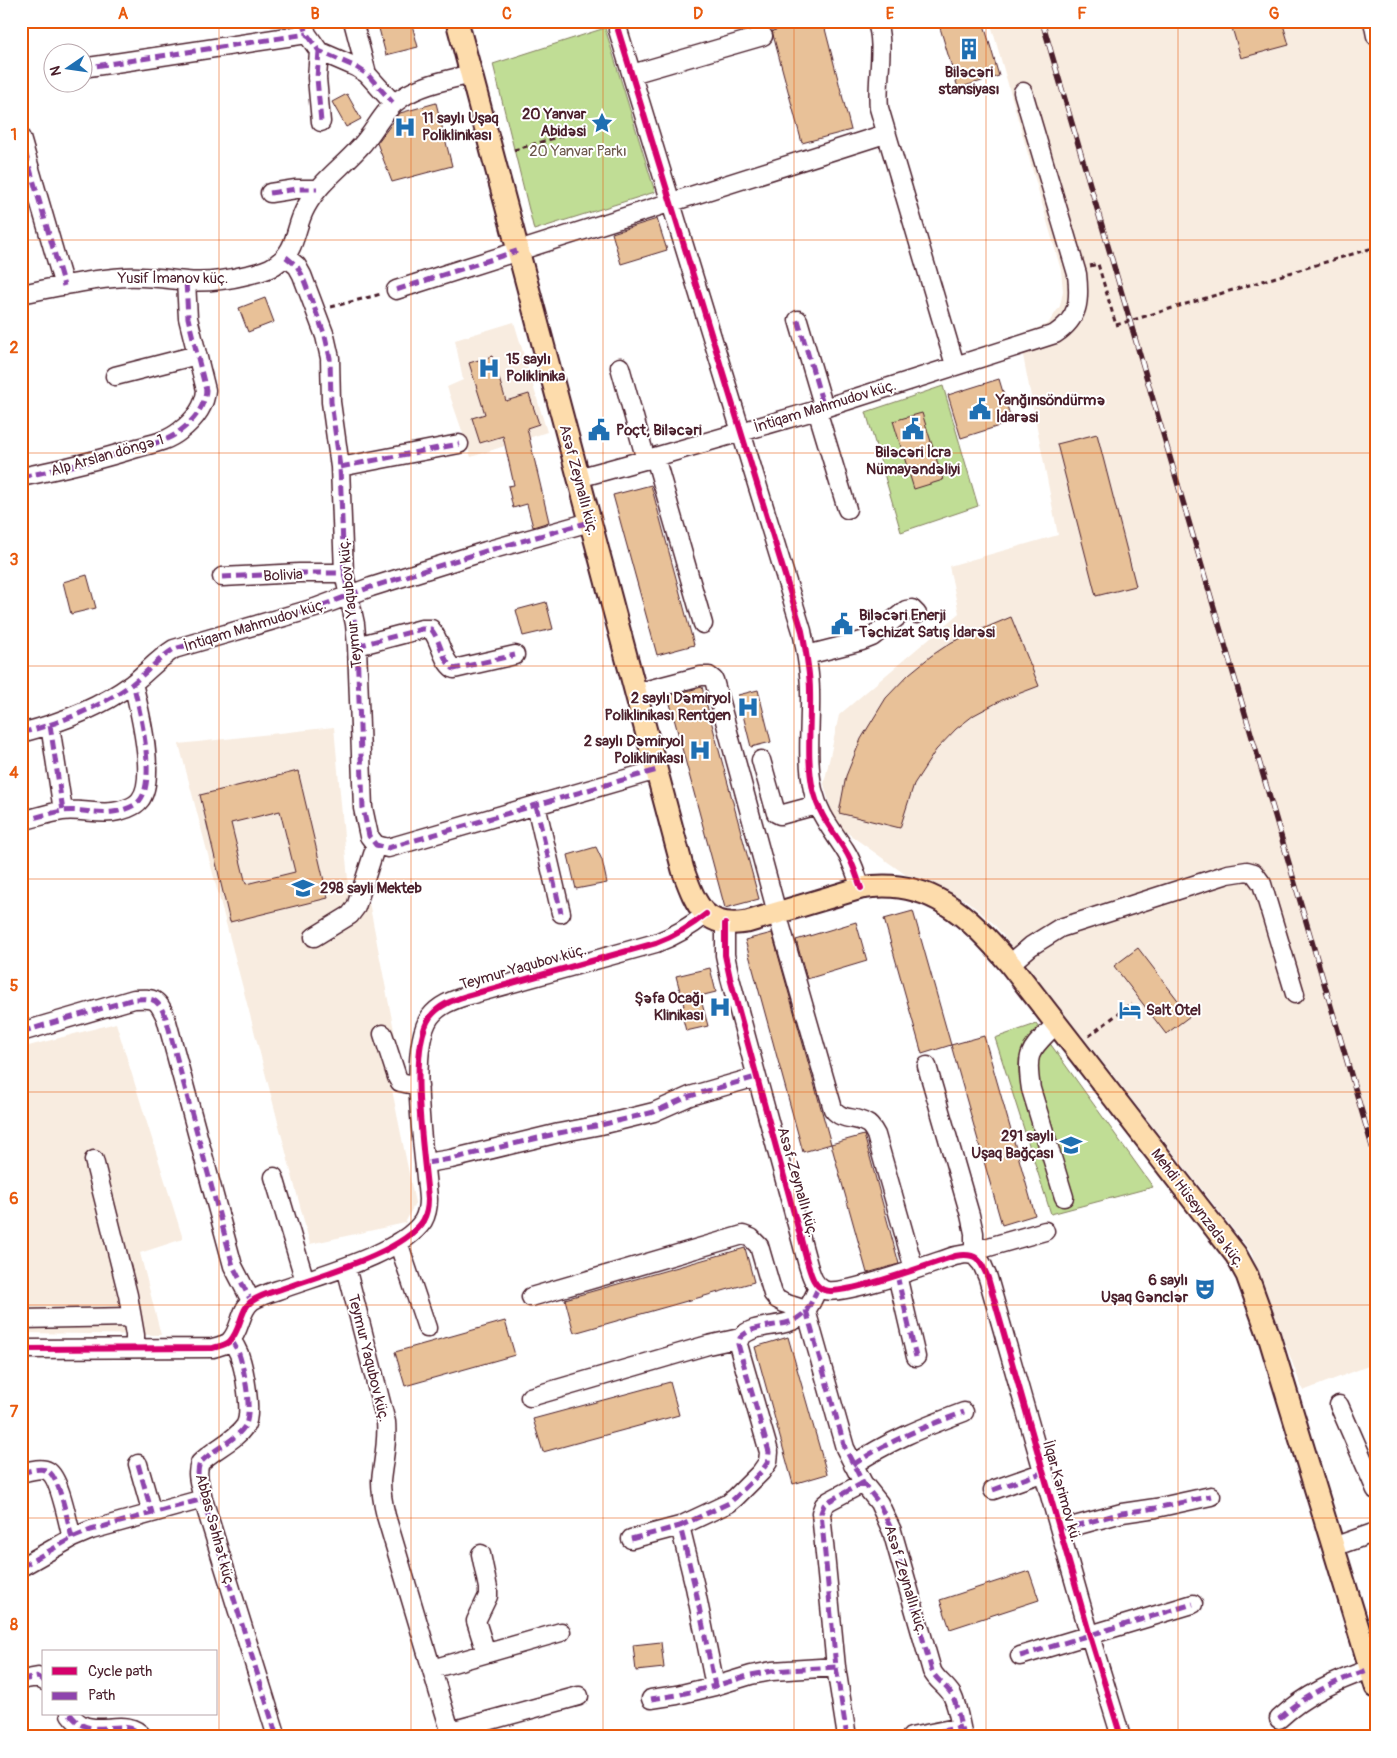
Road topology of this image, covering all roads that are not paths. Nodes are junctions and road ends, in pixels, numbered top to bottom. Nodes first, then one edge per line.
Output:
1 (352, 21) edge
2 (457, 21) edge
3 (876, 21) edge
4 (1373, 21) edge
5 (305, 28) edge
6 (618, 30) dead end
7 (763, 36) dead end
8 (1376, 36) edge
9 (320, 51) junction
10 (92, 66) edge
11 (366, 74) junction
12 (471, 74) junction
13 (632, 74) junction
14 (1023, 92) dead end
15 (392, 104) junction
16 (322, 122) dead end
17 (885, 134) junction
18 (21, 138) edge
19 (317, 189) junction
20 (270, 193) dead end
21 (671, 202) junction
22 (517, 251) junction
23 (286, 257) junction
24 (186, 281) junction
25 (64, 286) junction
26 (396, 290) road end
27 (21, 294) edge
28 (798, 320) dead end
29 (197, 355) junction
30 (955, 365) junction
31 (620, 367) dead end
32 (115, 376) dead end
33 (820, 409) junction
34 (741, 431) junction
35 (459, 444) dead end
36 (651, 458) junction
37 (340, 467) junction
38 (21, 477) edge
39 (578, 478) junction
40 (847, 508) dead end
41 (590, 522) junction
42 (344, 573) junction
43 (222, 577) dead end
44 (349, 596) junction
45 (917, 614) dead end
46 (703, 624) dead end
47 (357, 646) junction
48 (515, 655) dead end
49 (807, 655) junction
50 (133, 683) junction
51 (636, 693) junction
52 (50, 725) junction
53 (21, 732) edge
54 (760, 760) dead end
55 (657, 770) junction
56 (536, 805) junction
57 (817, 805) junction
58 (63, 811) junction
59 (21, 821) edge
60 (376, 844) junction
61 (861, 888) junction
62 (561, 913) dead end
63 (776, 913) junction
64 (716, 919) junction
65 (314, 937) dead end
66 (1010, 964) junction
67 (1295, 994) dead end
68 (1056, 1024) junction
69 (21, 1032) edge
70 (383, 1034) dead end
71 (927, 1066) dead end
72 (756, 1077) junction
73 (419, 1086) junction
74 (94, 1160) dead end
75 (426, 1163) junction
76 (274, 1177) dead end
77 (1064, 1196) dead end
78 (1045, 1231) dead end
79 (398, 1242) junction
80 (974, 1255) junction
81 (346, 1267) junction
82 (914, 1269) junction
83 (897, 1275) junction
84 (305, 1280) junction
85 (818, 1288) junction
86 (531, 1297) dead end
87 (251, 1301) junction
88 (806, 1310) junction
89 (132, 1318) junction
90 (21, 1319) edge
91 (427, 1328) dead end
92 (740, 1338) junction
93 (231, 1340) junction
94 (134, 1348) junction
95 (21, 1349) edge
96 (916, 1357) dead end
97 (530, 1397) dead end
98 (1339, 1405) dead end
99 (964, 1412) dead end
100 (138, 1464) dead end
101 (853, 1465) junction
102 (1044, 1472) junction
103 (21, 1473) edge
104 (863, 1483) junction
105 (993, 1490) dead end
106 (1376, 1490) edge
107 (1212, 1496) dead end
108 (204, 1499) junction
109 (152, 1513) junction
110 (680, 1526) junction
111 (1060, 1530) junction
112 (1376, 1532) edge
113 (72, 1538) junction
114 (631, 1539) dead end
115 (1333, 1546) junction
116 (481, 1554) dead end
117 (21, 1567) edge
118 (1193, 1604) dead end
119 (561, 1632) dead end
120 (1090, 1636) junction
121 (486, 1653) junction
122 (1020, 1656) dead end
123 (836, 1667) junction
124 (432, 1668) junction
125 (1373, 1678) edge
126 (21, 1680) edge
127 (42, 1680) edge
128 (716, 1686) junction
129 (579, 1696) dead end
130 (651, 1699) dead end
131 (72, 1716) edge
132 (1279, 1719) dead end
133 (962, 1732) edge
134 (451, 1734) edge
135 (143, 1737) edge
136 (277, 1737) edge
137 (847, 1737) edge
138 (911, 1737) edge
139 (1121, 1737) edge

1 - 11 street
2 - 12 main road, Asəf Zeynallı küç.
3 - 17 street
4 - 8 street
5 - 9 street
5 - 10 street
6 - 13 street
7 - 13 street
9 - 11 street
9 - 16 street
11 - 15 street
12 - 15 street
12 - 22 main road, Asəf Zeynallı küç.
13 - 21 street
14 - 30 street, İntiqam Mahmudov küç.
15 - 19 street
17 - 21 street
17 - 30 street
18 - 25 street
19 - 20 street
19 - 23 street
21 - 22 street
21 - 34 street
22 - 26 street
22 - 39 main road, Asəf Zeynallı küç.
23 - 24 street, Yusif İmanov küç.
23 - 37 street, Teymur Yaqubov küç.
24 - 25 street, Yusif İmanov küç.
24 - 29 street, Alp Arslan döngə 1
25 - 27 street, Yusif İmanov küç.
28 - 33 street
29 - 32 street
29 - 38 street, Alp Arslan döngə 1
30 - 33 street, İntiqam Mahmudov küç.
31 - 36 street
33 - 34 street, İntiqam Mahmudov küç.
33 - 40 street
34 - 36 street, İntiqam Mahmudov küç.
34 - 49 street
35 - 37 street
36 - 39 street, İntiqam Mahmudov küç.
36 - 46 street
37 - 42 street, Teymur Yaqubov küç.
39 - 41 main road, Asəf Zeynallı küç.
41 - 44 street, İntiqam Mahmudov küç.
41 - 51 main road, Asəf Zeynallı küç.
42 - 43 street, Bolivia
42 - 44 street, Teymur Yaqubov küç.
44 - 47 street, Teymur Yaqubov küç.
44 - 50 street, İntiqam Mahmudov küç.
45 - 49 street
47 - 48 street
47 - 60 street, Teymur Yaqubov küç.
49 - 57 street
50 - 52 street, İntiqam Mahmudov küç.
50 - 58 street
51 - 55 main road, Asəf Zeynallı küç.
51 - 63 street
52 - 53 street, İntiqam Mahmudov küç.
52 - 58 street
54 - 57 street
55 - 56 street
55 - 64 main road, Asəf Zeynallı küç.
56 - 60 street
56 - 62 street
57 - 61 street
58 - 59 street
60 - 65 street
61 - 63 main road
61 - 66 main road, Mehdi Hüseynzadə küç.
63 - 64 main road
63 - 82 street
64 - 72 street, Asəf Zeynallı küç.
64 - 73 street, Teymur Yaqubov küç.
66 - 67 street
66 - 68 main road, Mehdi Hüseynzadə küç.
68 - 77 street
68 - 115 main road, Mehdi Hüseynzadə küç.
69 - 87 street
70 - 73 street
71 - 80 street
72 - 75 street
72 - 85 street, Asəf Zeynallı küç.
73 - 75 street, Teymur Yaqubov küç.
74 - 89 street
75 - 79 street, Teymur Yaqubov küç.
76 - 84 street
78 - 80 street
79 - 81 street, Teymur Yaqubov küç.
79 - 91 street
80 - 82 street
80 - 102 street, İlqar Kərimov kü.
81 - 84 street
81 - 124 street, Teymur Yaqubov küç.
82 - 83 street
83 - 85 street
83 - 96 street
84 - 87 street
85 - 88 street
86 - 88 street
87 - 93 street
88 - 92 street
88 - 101 street, Asəf Zeynallı küç.
89 - 90 street
89 - 94 street
92 - 97 street
92 - 110 street
93 - 94 street
93 - 108 street, Abbas Səhhət küç
94 - 95 street
98 - 106 street
99 - 101 street
100 - 109 street
101 - 104 street, Asəf Zeynallı küç.
102 - 105 street
102 - 111 street, İlqar Kərimov kü.
103 - 113 street
104 - 123 street
104 - 133 street, Asəf Zeynallı küç.
107 - 111 street
108 - 109 street
108 - 136 street, Abbas Səhhət küç
109 - 113 street
110 - 114 street
110 - 128 street
111 - 120 street, İlqar Kərimov kü.
112 - 115 street
113 - 117 street
115 - 125 main road, Mehdi Hüseynzadə küç.
116 - 121 street
118 - 120 street
119 - 121 street
120 - 122 street
120 - 139 street, İlqar Kərimov kü.
121 - 124 street
123 - 128 street
123 - 137 street
124 - 134 street, Teymur Yaqubov küç.
125 - 132 street
126 - 127 street
128 - 130 street
129 - 134 street
131 - 135 street
133 - 138 street

